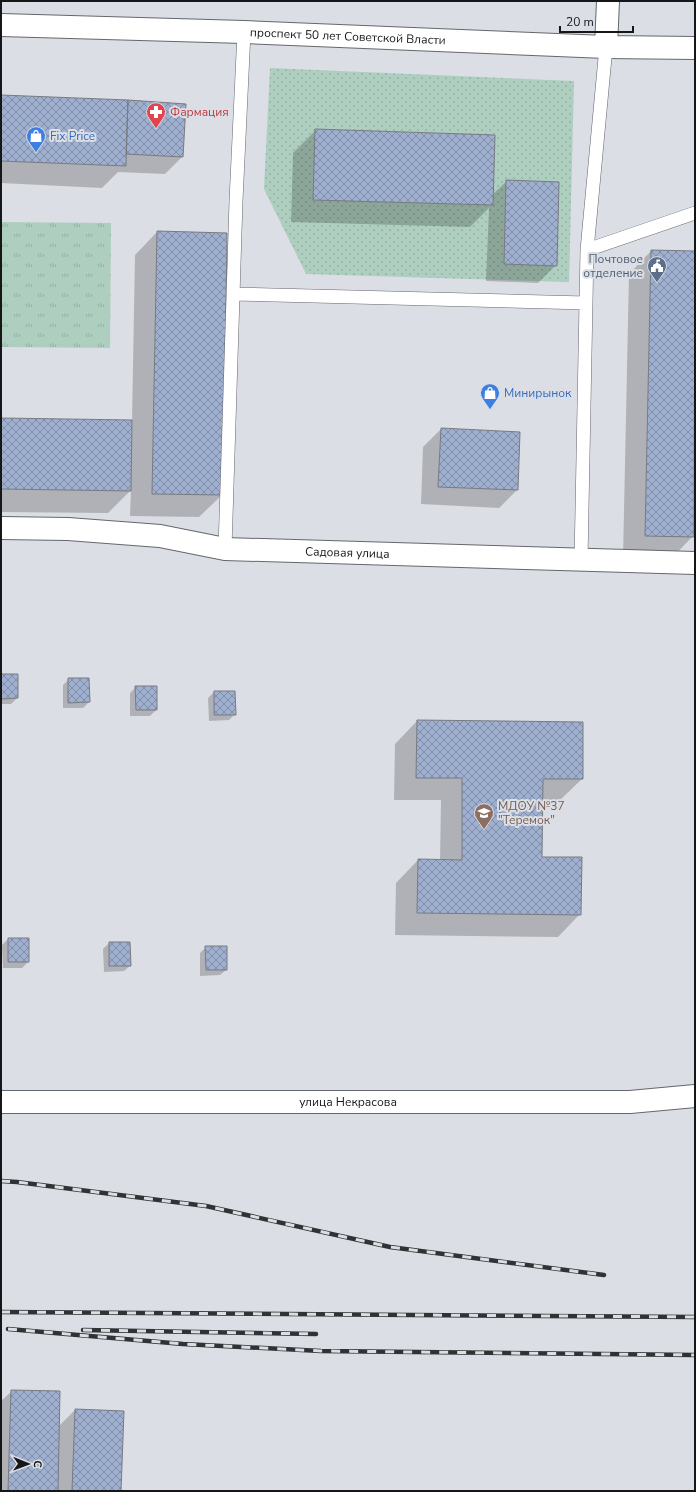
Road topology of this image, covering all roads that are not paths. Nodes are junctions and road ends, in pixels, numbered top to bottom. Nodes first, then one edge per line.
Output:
1 (608, 1) edge
2 (1, 25) edge
3 (244, 32) junction
4 (606, 47) junction
5 (695, 48) edge
6 (695, 213) edge
7 (587, 250) junction
8 (233, 294) junction
9 (586, 303) junction
10 (1, 528) edge
11 (225, 549) junction
12 (581, 561) junction
13 (695, 563) edge
14 (695, 1096) edge
15 (1, 1102) edge

1 - 4 street
2 - 3 street, проспект 50 лет Советской Власти
3 - 4 street, проспект 50 лет Советской Власти
3 - 8 lane
4 - 5 street, проспект 50 лет Советской Власти
4 - 7 lane
6 - 7 lane
7 - 9 lane
8 - 9 lane
8 - 11 lane
9 - 12 lane
10 - 11 street, Садовая улица
11 - 12 street, Садовая улица
12 - 13 street, Садовая улица
14 - 15 street, улица Некрасова

